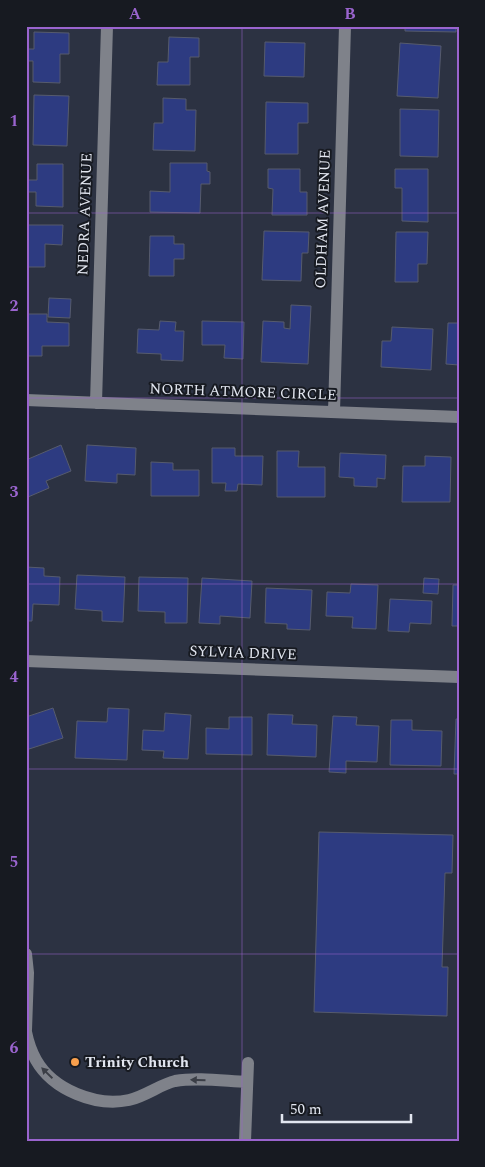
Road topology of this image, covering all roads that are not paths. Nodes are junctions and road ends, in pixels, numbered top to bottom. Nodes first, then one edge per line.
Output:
1 (107, 26) edge
2 (345, 26) edge
3 (26, 400) edge
4 (96, 403) junction
5 (334, 412) junction
6 (459, 417) edge
7 (26, 661) edge
8 (459, 677) edge
9 (26, 954) edge
10 (26, 1031) edge
11 (248, 1063) dead end
12 (247, 1082) junction
13 (245, 1141) edge

1 - 4 street, NEDRA AVENUE
2 - 5 street, OLDHAM AVENUE
3 - 4 street, NORTH ATMORE CIRCLE
4 - 5 street, NORTH ATMORE CIRCLE
5 - 6 street, NORTH ATMORE CIRCLE
7 - 8 street, SYLVIA DRIVE
9 - 10 street
12 -> 10 street
11 - 12 street
12 - 13 street

